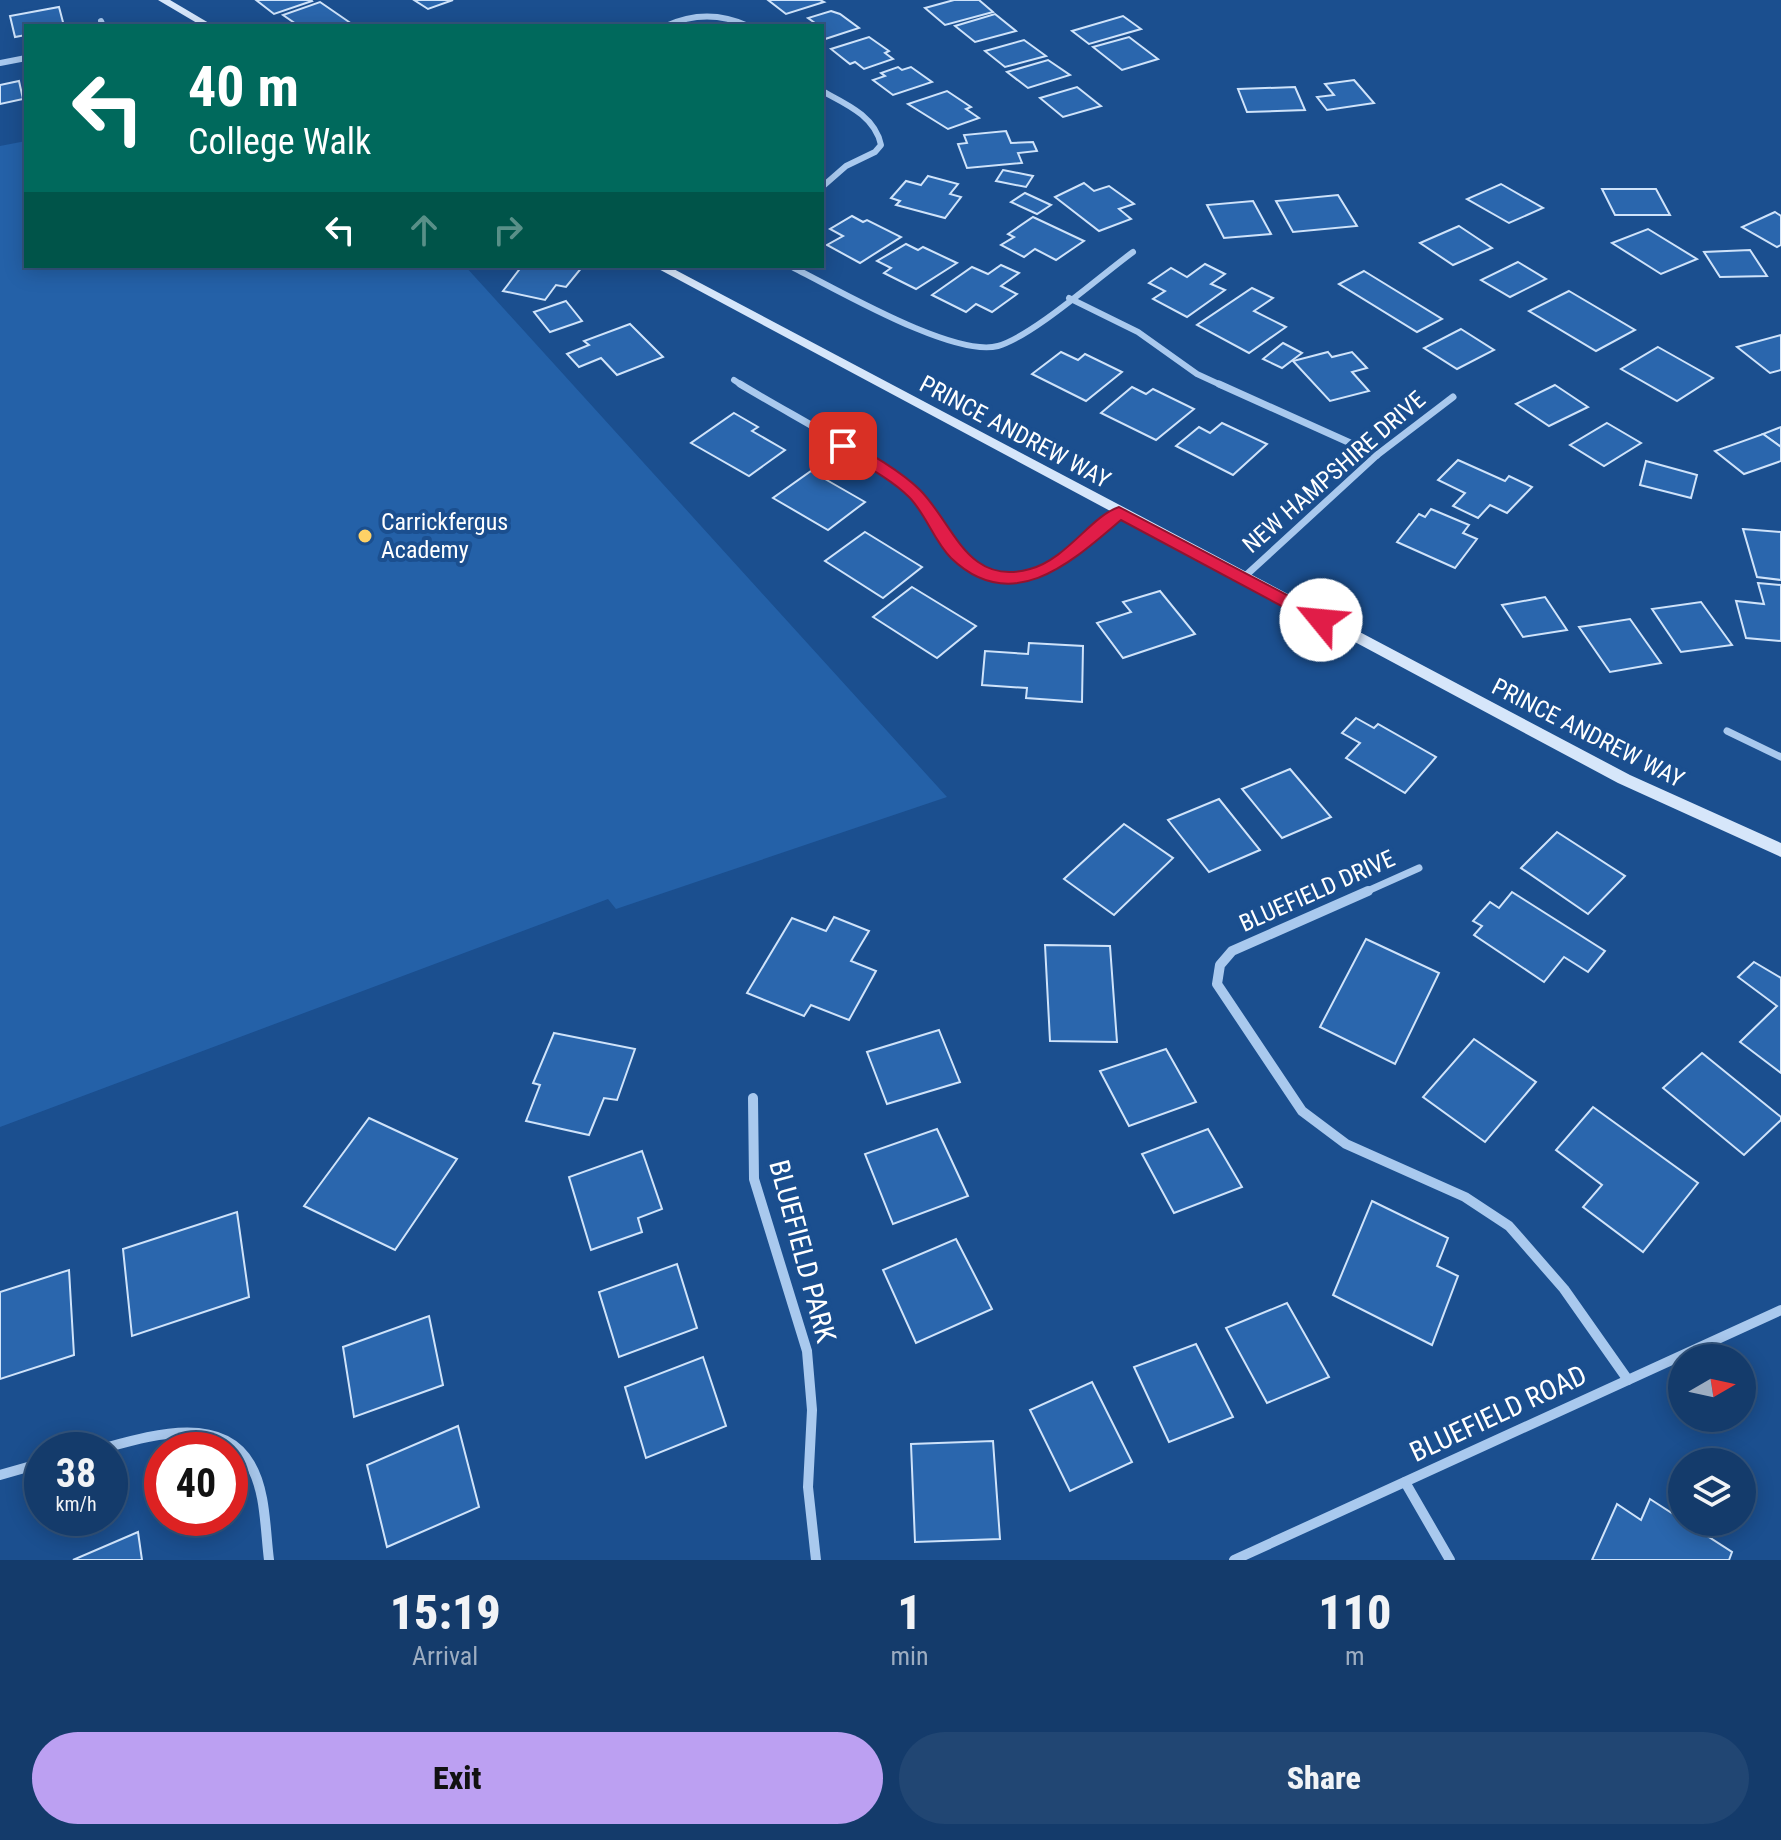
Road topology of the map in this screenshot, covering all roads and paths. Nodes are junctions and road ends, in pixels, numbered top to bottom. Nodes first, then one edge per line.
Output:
1 (163, 0) edge
2 (205, 24) edge
3 (672, 24) edge
4 (744, 24) edge
5 (24, 58) edge
6 (0, 63) edge
7 (824, 92) edge
8 (824, 185) edge
9 (1133, 252) dead end
10 (663, 268) edge
11 (794, 268) edge
12 (1069, 298) junction
13 (734, 380) dead end
14 (1453, 397) dead end
15 (1377, 455) junction
16 (1119, 513) junction
17 (1243, 579) junction
18 (1727, 731) dead end
19 (1781, 757) edge
20 (1781, 850) edge
21 (1419, 868) dead end
22 (753, 1098) dead end
23 (1781, 1310) edge
24 (1628, 1380) junction
25 (128, 1445) edge
26 (24, 1468) edge
27 (0, 1475) edge
28 (1405, 1482) junction
29 (269, 1560) edge
30 (816, 1560) edge
31 (1234, 1560) edge
32 (1450, 1560) edge

1 - 2 street
3 - 4 street
5 - 6 street
7 - 8 street
9 - 12 street
10 - 16 street, PRINCE ANDREW WAY
11 - 12 street
12 - 15 street
13 - 16 street
14 - 15 street, NEW HAMPSHIRE DRIVE
15 - 17 street, NEW HAMPSHIRE DRIVE
16 - 17 street, PRINCE ANDREW WAY
17 - 20 street, PRINCE ANDREW WAY
18 - 19 street
21 - 24 street, BLUEFIELD DRIVE
22 - 30 street, BLUEFIELD PARK
23 - 24 street, BLUEFIELD ROAD
24 - 28 street, BLUEFIELD ROAD
25 - 29 street
26 - 27 street
28 - 31 street, BLUEFIELD ROAD
28 - 32 street

